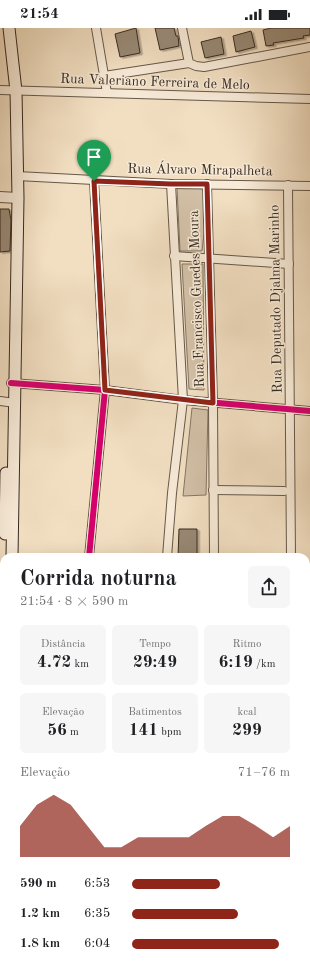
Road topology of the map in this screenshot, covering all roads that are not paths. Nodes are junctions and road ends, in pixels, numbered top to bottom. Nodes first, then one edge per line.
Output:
1 (9, 28) edge
2 (96, 28) edge
3 (182, 28) edge
4 (310, 47) edge
5 (189, 63) junction
6 (104, 76) junction
7 (0, 90) edge
8 (16, 91) junction
9 (108, 93) junction
10 (310, 99) edge
11 (17, 176) junction
12 (94, 181) junction
13 (171, 184) junction
14 (207, 184) junction
15 (288, 185) junction
16 (310, 186) edge
17 (0, 197) edge
18 (18, 198) junction
19 (174, 256) junction
20 (209, 259) junction
21 (289, 264) junction
22 (13, 383) junction
23 (105, 390) junction
24 (183, 400) junction
25 (8, 402) edge
26 (213, 403) junction
27 (291, 410) junction
28 (310, 411) edge
29 (214, 490) junction
30 (284, 490) dead end
31 (5, 553) edge
32 (12, 553) edge
33 (89, 553) edge
34 (167, 553) edge
35 (214, 553) edge
36 (291, 553) edge

1 - 8 main road
2 - 6 street
3 - 5 street
4 - 5 street
5 - 6 street
6 - 9 street
7 - 8 street, Rua Valeriano Ferreira de Melo
8 - 9 street, Rua Valeriano Ferreira de Melo
8 - 11 main road
9 - 10 street, Rua Valeriano Ferreira de Melo
11 - 12 street, Rua Álvaro Mirapalheta
11 - 18 main road
12 - 13 street, Rua Álvaro Mirapalheta
12 - 23 street
13 - 14 street, Rua Álvaro Mirapalheta
13 - 19 street
14 - 15 street, Rua Álvaro Mirapalheta
14 - 20 street, Rua Francisco Guedes Moura
15 - 16 street, Rua Álvaro Mirapalheta
15 - 21 street, Rua Deputado Djalma Marinho
17 - 18 street
18 - 22 main road
19 - 20 street
19 - 24 street
20 - 21 street
20 - 26 street, Rua Francisco Guedes Moura
21 - 27 street, Rua Deputado Djalma Marinho
22 - 23 street
22 - 25 main road
23 - 24 street
23 - 33 street
24 - 26 street
24 - 34 street
25 - 31 main road
25 - 32 main road
26 - 27 street
26 - 29 street, Rua Francisco Guedes Moura
27 - 28 street
27 - 36 street, Rua Deputado Djalma Marinho
29 - 30 street
29 - 35 street, Rua Francisco Guedes Moura

